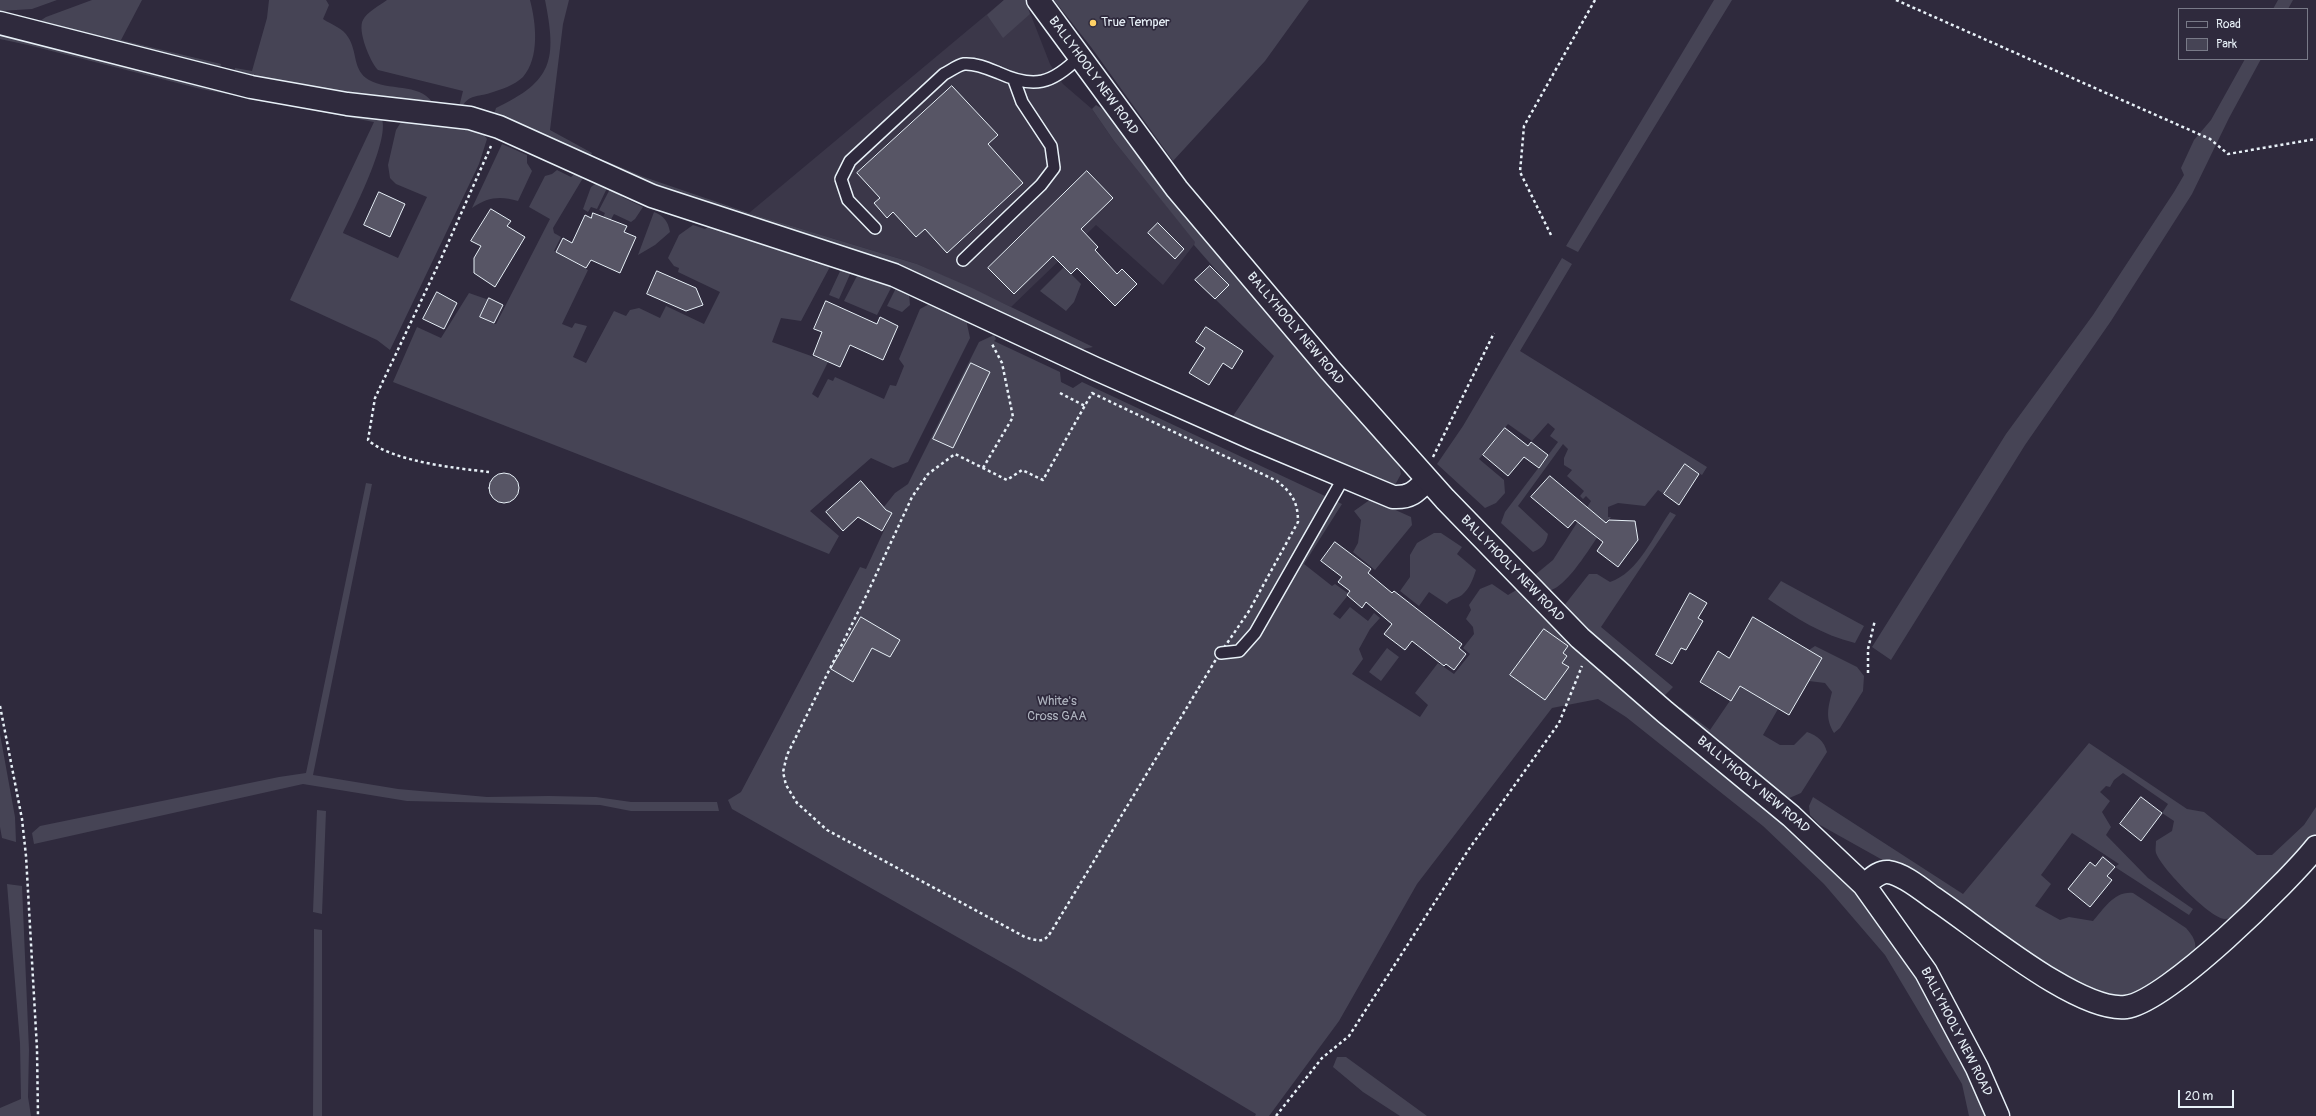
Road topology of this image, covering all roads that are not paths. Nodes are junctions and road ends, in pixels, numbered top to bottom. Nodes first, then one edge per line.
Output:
1 (1038, 0) edge
2 (0, 23) edge
3 (1079, 57) junction
4 (1014, 80) junction
5 (875, 228) dead end
6 (963, 260) dead end
7 (1429, 470) junction
8 (1344, 477) junction
9 (1221, 653) road end
10 (2316, 846) edge
11 (1864, 885) junction
12 (1998, 1116) edge

1 - 3 street, BALLYHOOLY NEW ROAD
2 - 8 street
3 - 4 lane
3 - 7 street, BALLYHOOLY NEW ROAD
4 - 5 lane
4 - 6 lane
7 - 8 street
7 - 11 street, BALLYHOOLY NEW ROAD
8 - 9 lane
10 - 11 street
11 - 12 street, BALLYHOOLY NEW ROAD

